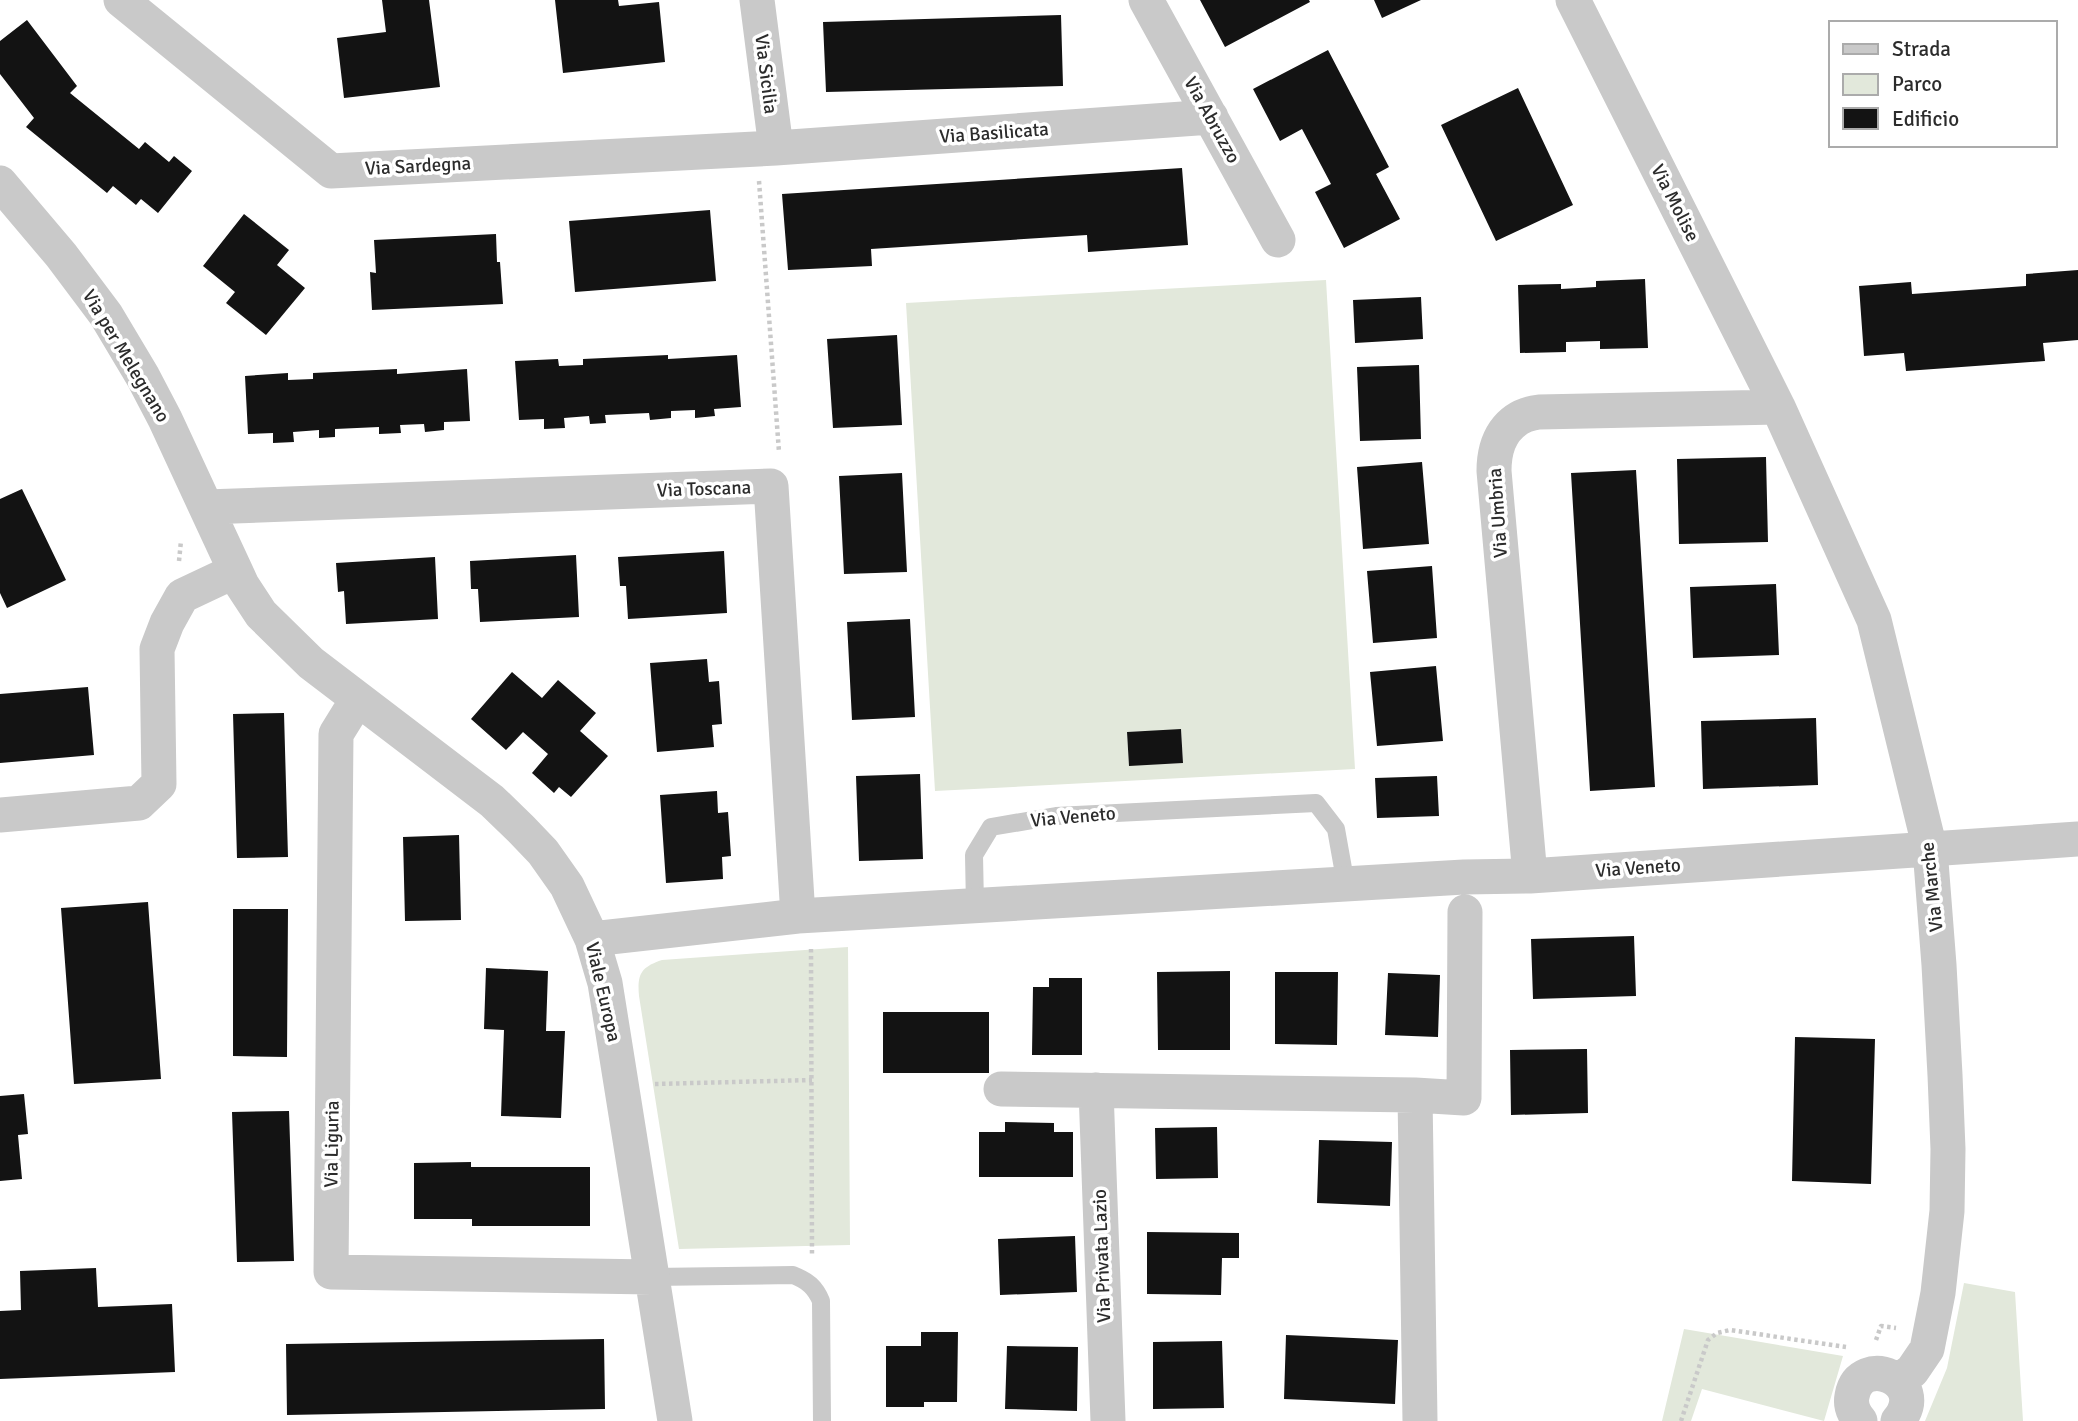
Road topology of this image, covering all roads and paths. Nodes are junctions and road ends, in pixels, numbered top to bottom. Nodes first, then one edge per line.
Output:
1 (121, 0) edge
2 (757, 0) edge
3 (1146, 0) edge
4 (1573, 0) edge
5 (1211, 117) junction
6 (766, 149) junction
7 (0, 183) edge
8 (1278, 240) dead end
9 (1778, 407) junction
10 (771, 486) junction
11 (206, 507) junction
12 (235, 571) junction
13 (357, 700) junction
14 (0, 815) edge
15 (2078, 839) edge
16 (1930, 849) junction
17 (1530, 876) junction
18 (1346, 884) junction
19 (975, 906) junction
20 (1465, 912) dead end
21 (804, 916) junction
22 (592, 939) junction
23 (812, 1080) junction
24 (622, 1084) junction
25 (1002, 1089) dead end
26 (1096, 1090) junction
27 (1415, 1095) junction
28 (652, 1277) junction
29 (805, 1279) junction
30 (1932, 1332) junction
31 (1867, 1347) dead end
32 (1854, 1349) dead end
33 (1900, 1409) edge
34 (675, 1421) edge
35 (822, 1421) edge
36 (1108, 1421) edge
37 (1420, 1421) edge
38 (1681, 1421) edge
39 (1860, 1421) edge

1 - 6 street, Via Sardegna
2 - 6 street, Via Sicilia
3 - 5 street, Via Abruzzo
4 - 9 street, Via Molise
5 - 6 street, Via Basilicata
5 - 8 street, Via Abruzzo
6 - 10 path
7 - 11 street, Via per Melegnano
9 - 16 street, Via Marche
9 - 17 street, Via Umbria
10 - 11 street, Via Toscana
10 - 21 street, Via Toscana
11 - 12 street, Viale Europa
12 - 13 street, Viale Europa
12 - 14 street
13 - 22 street, Viale Europa
13 - 28 street, Via Liguria
15 - 16 street, Via Veneto
16 - 17 street, Via Veneto
16 - 30 street, Via Marche
17 - 18 street, Via Veneto
18 - 19 street, Via Veneto
18 - 19 lane, Via Veneto
19 - 21 street, Via Veneto
20 - 27 street
21 - 22 street, Via Veneto
21 - 23 path
22 - 24 street, Viale Europa
23 - 24 path
23 - 29 path
24 - 28 street, Viale Europa
25 - 26 street
26 - 27 street
26 - 36 street, Via Privata Lazio
27 - 37 street
28 - 29 lane
28 - 34 street, Viale Europa
29 - 35 lane
30 - 31 path
30 - 33 street, Via Marche
32 - 38 path
33 - 39 street, Via Marche

